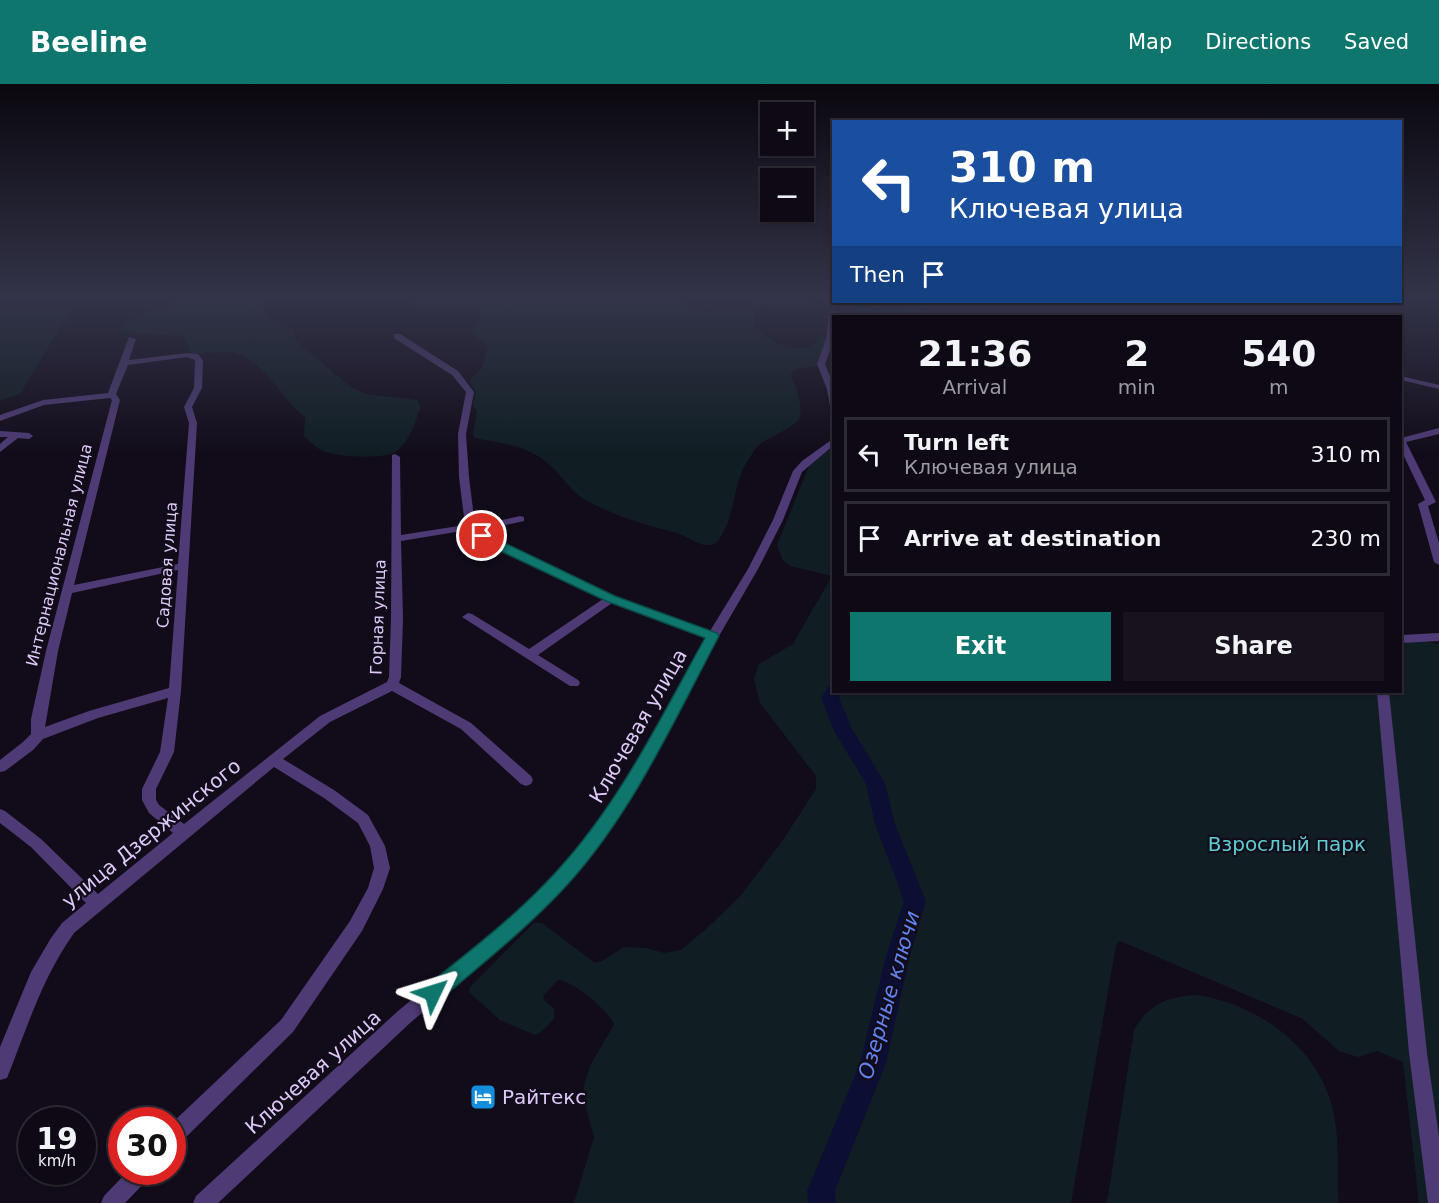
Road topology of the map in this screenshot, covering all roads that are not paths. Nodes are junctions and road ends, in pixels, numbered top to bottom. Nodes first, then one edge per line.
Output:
1 (129, 349) edge
2 (418, 349) edge
3 (826, 349) edge
4 (124, 363) junction
5 (1402, 378) edge
6 (1439, 387) edge
7 (832, 395) edge
8 (113, 396) junction
9 (0, 418) edge
10 (1439, 431) edge
11 (0, 434) edge
12 (16, 435) junction
13 (29, 436) dead end
14 (1402, 441) edge
15 (832, 443) edge
16 (1402, 443) edge
17 (0, 449) edge
18 (395, 457) dead end
19 (1435, 505) edge
20 (520, 519) dead end
21 (472, 528) junction
22 (396, 539) junction
23 (1439, 562) edge
24 (183, 566) junction
25 (69, 590) junction
26 (610, 598) junction
27 (468, 617) dead end
28 (712, 636) junction
29 (1439, 637) edge
30 (1402, 639) edge
31 (529, 655) junction
32 (574, 683) dead end
33 (392, 685) junction
34 (175, 691) junction
35 (1383, 693) edge
36 (38, 735) junction
37 (274, 760) junction
38 (0, 767) edge
39 (526, 780) dead end
40 (0, 815) edge
41 (184, 833) junction
42 (98, 903) junction
43 (0, 1071) edge
44 (186, 1123) edge
45 (128, 1185) edge
46 (111, 1203) edge
47 (203, 1203) edge
48 (1438, 1203) edge

1 - 4 street, Интернациональная улица
2 - 21 street
3 - 7 street
4 - 8 street, Интернациональная улица
4 - 24 street, Садовая улица
5 - 6 street
8 - 9 street
8 - 25 street, Интернациональная улица
10 - 14 street
11 - 12 street
12 - 13 street
12 - 17 street
15 - 28 street, Ключевая улица
16 - 19 street
18 - 22 street, Горная улица
19 - 23 street
20 - 21 street
21 - 22 street
21 - 26 street, Ключевая улица
22 - 33 street, Горная улица
24 - 25 street
24 - 34 street, Садовая улица
25 - 36 street, Интернациональная улица
26 - 28 street, Ключевая улица
26 - 31 street
27 - 31 street
28 - 47 street, Ключевая улица
29 - 30 street
31 - 32 street
33 - 37 street, улица Дзержинского
33 - 39 street, Горная улица
34 - 36 street
34 - 41 street, Садовая улица
35 - 48 street
36 - 38 street
37 - 41 street, улица Дзержинского
37 - 44 street
40 - 42 street
41 - 42 street, улица Дзержинского
42 - 43 street, улица Дзержинского
45 - 46 street

